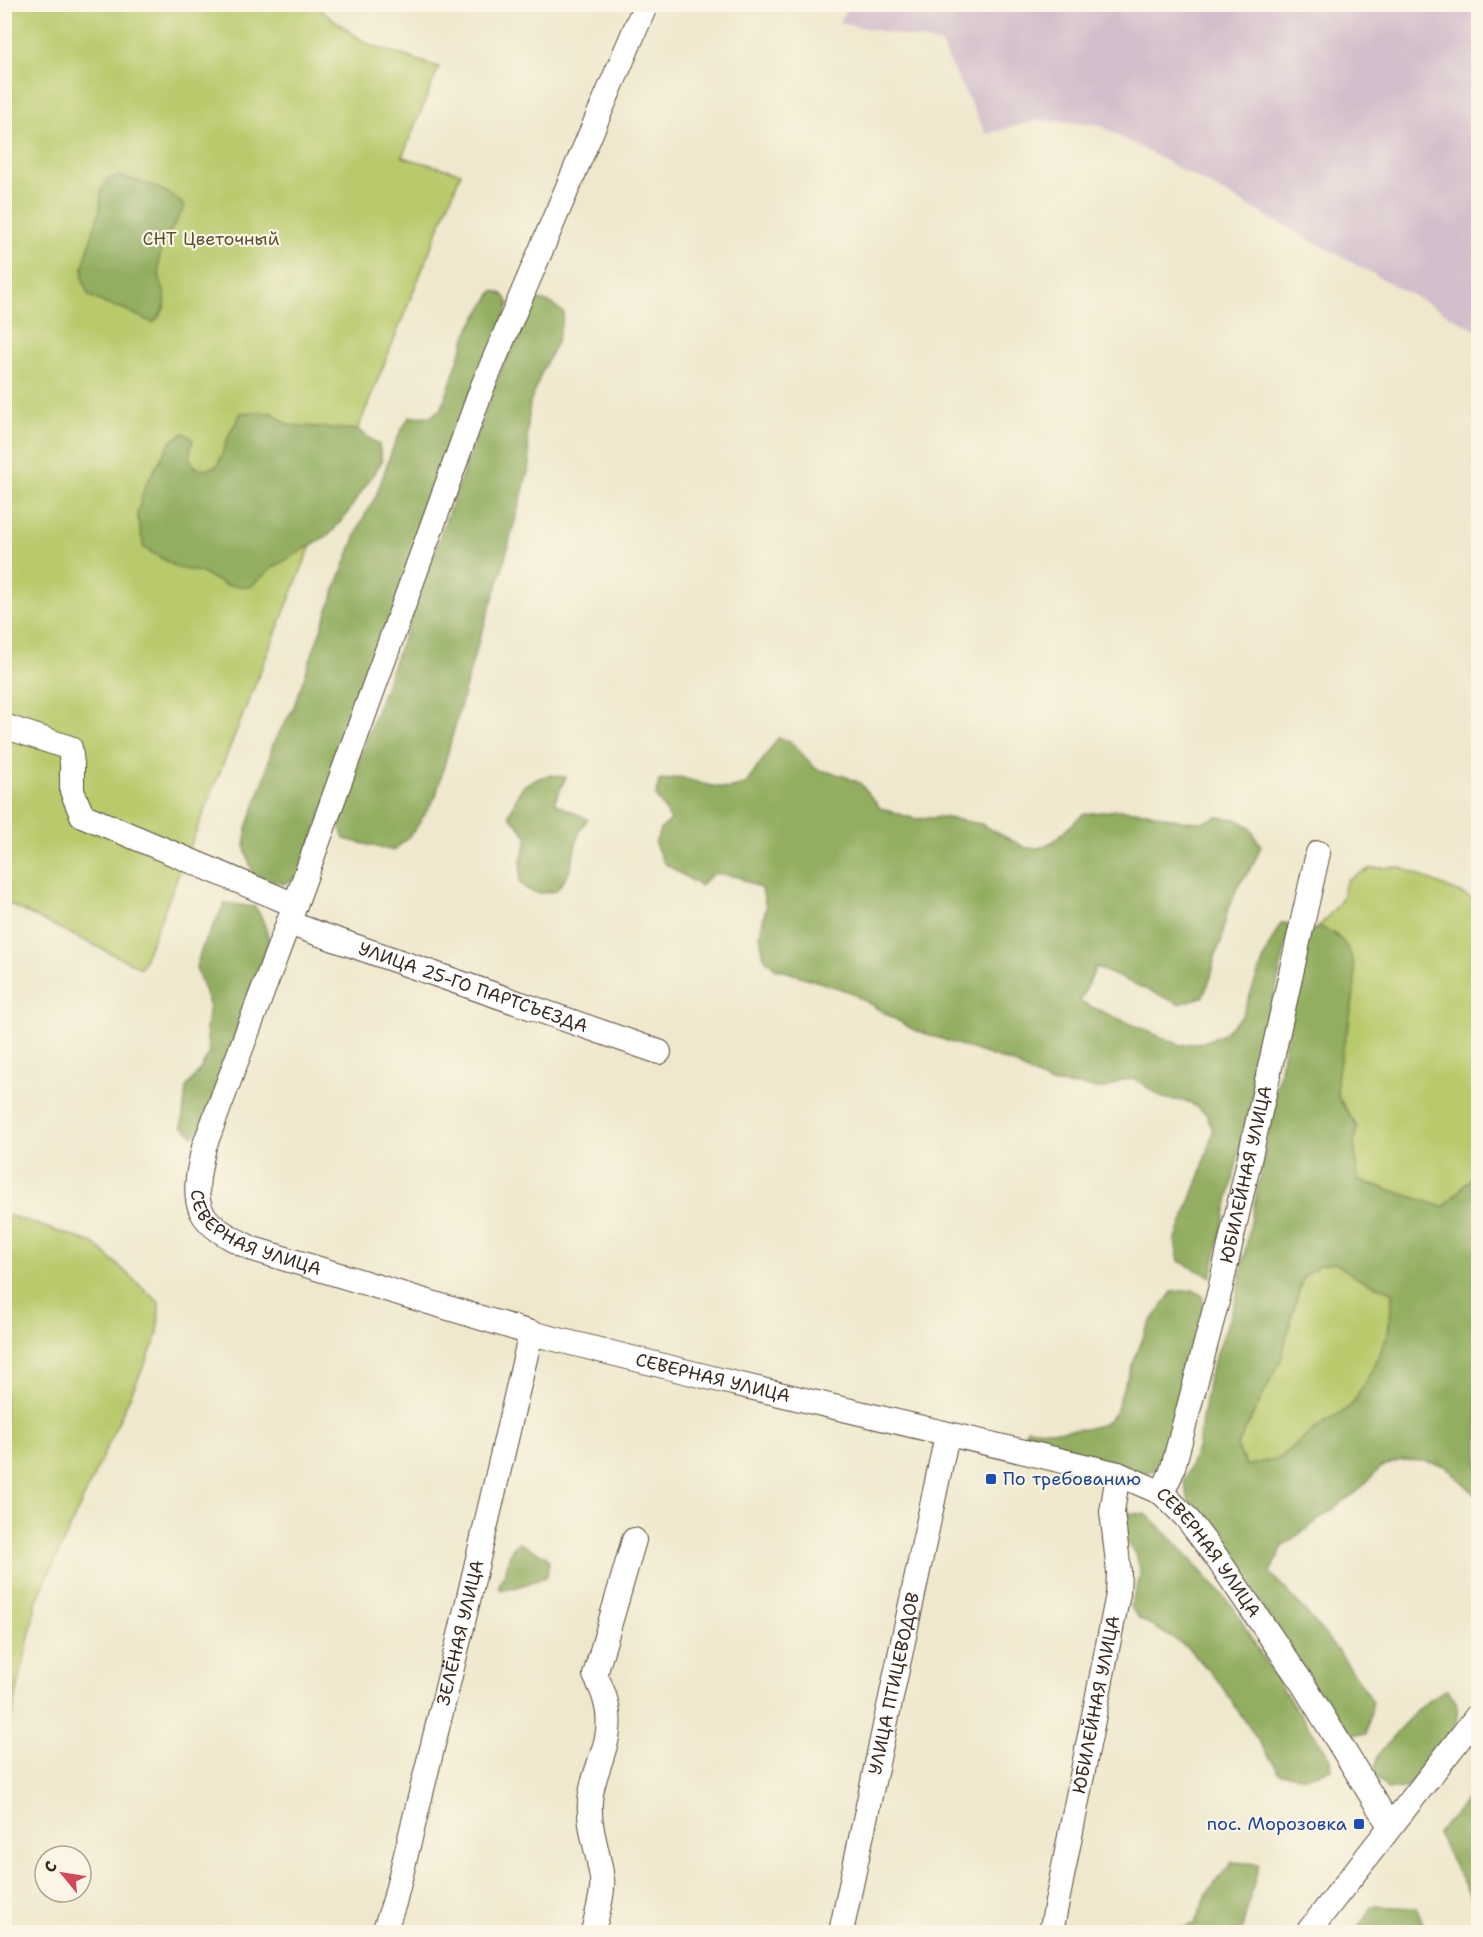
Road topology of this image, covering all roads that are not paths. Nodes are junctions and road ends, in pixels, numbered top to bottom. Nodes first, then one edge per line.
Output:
1 (646, 4) edge
2 (4, 726) edge
3 (1318, 853) dead end
4 (291, 914) junction
5 (659, 1052) dead end
6 (531, 1333) junction
7 (947, 1435) junction
8 (1118, 1474) junction
9 (1162, 1493) junction
10 (634, 1540) dead end
11 (1479, 1715) edge
12 (1390, 1826) junction
13 (384, 1932) edge
14 (593, 1932) edge
15 (841, 1932) edge
16 (1051, 1932) edge
17 (1308, 1932) edge

1 - 4 street, СЕВЕРНАЯ УЛИЦА
2 - 4 street, УЛИЦА 25-ГО ПАРТСЪЕЗДА
3 - 9 street, ЮБИЛЕЙНАЯ УЛИЦА
4 - 5 street, УЛИЦА 25-ГО ПАРТСЪЕЗДА
4 - 6 street, СЕВЕРНАЯ УЛИЦА
6 - 7 street, СЕВЕРНАЯ УЛИЦА
6 - 13 street, ЗЕЛЁНАЯ УЛИЦА
7 - 8 street, СЕВЕРНАЯ УЛИЦА
7 - 15 street, УЛИЦА ПТИЦЕВОДОВ
8 - 9 street, СЕВЕРНАЯ УЛИЦА
8 - 16 street, ЮБИЛЕЙНАЯ УЛИЦА
9 - 12 street, СЕВЕРНАЯ УЛИЦА
10 - 14 street
11 - 12 street
12 - 17 street

